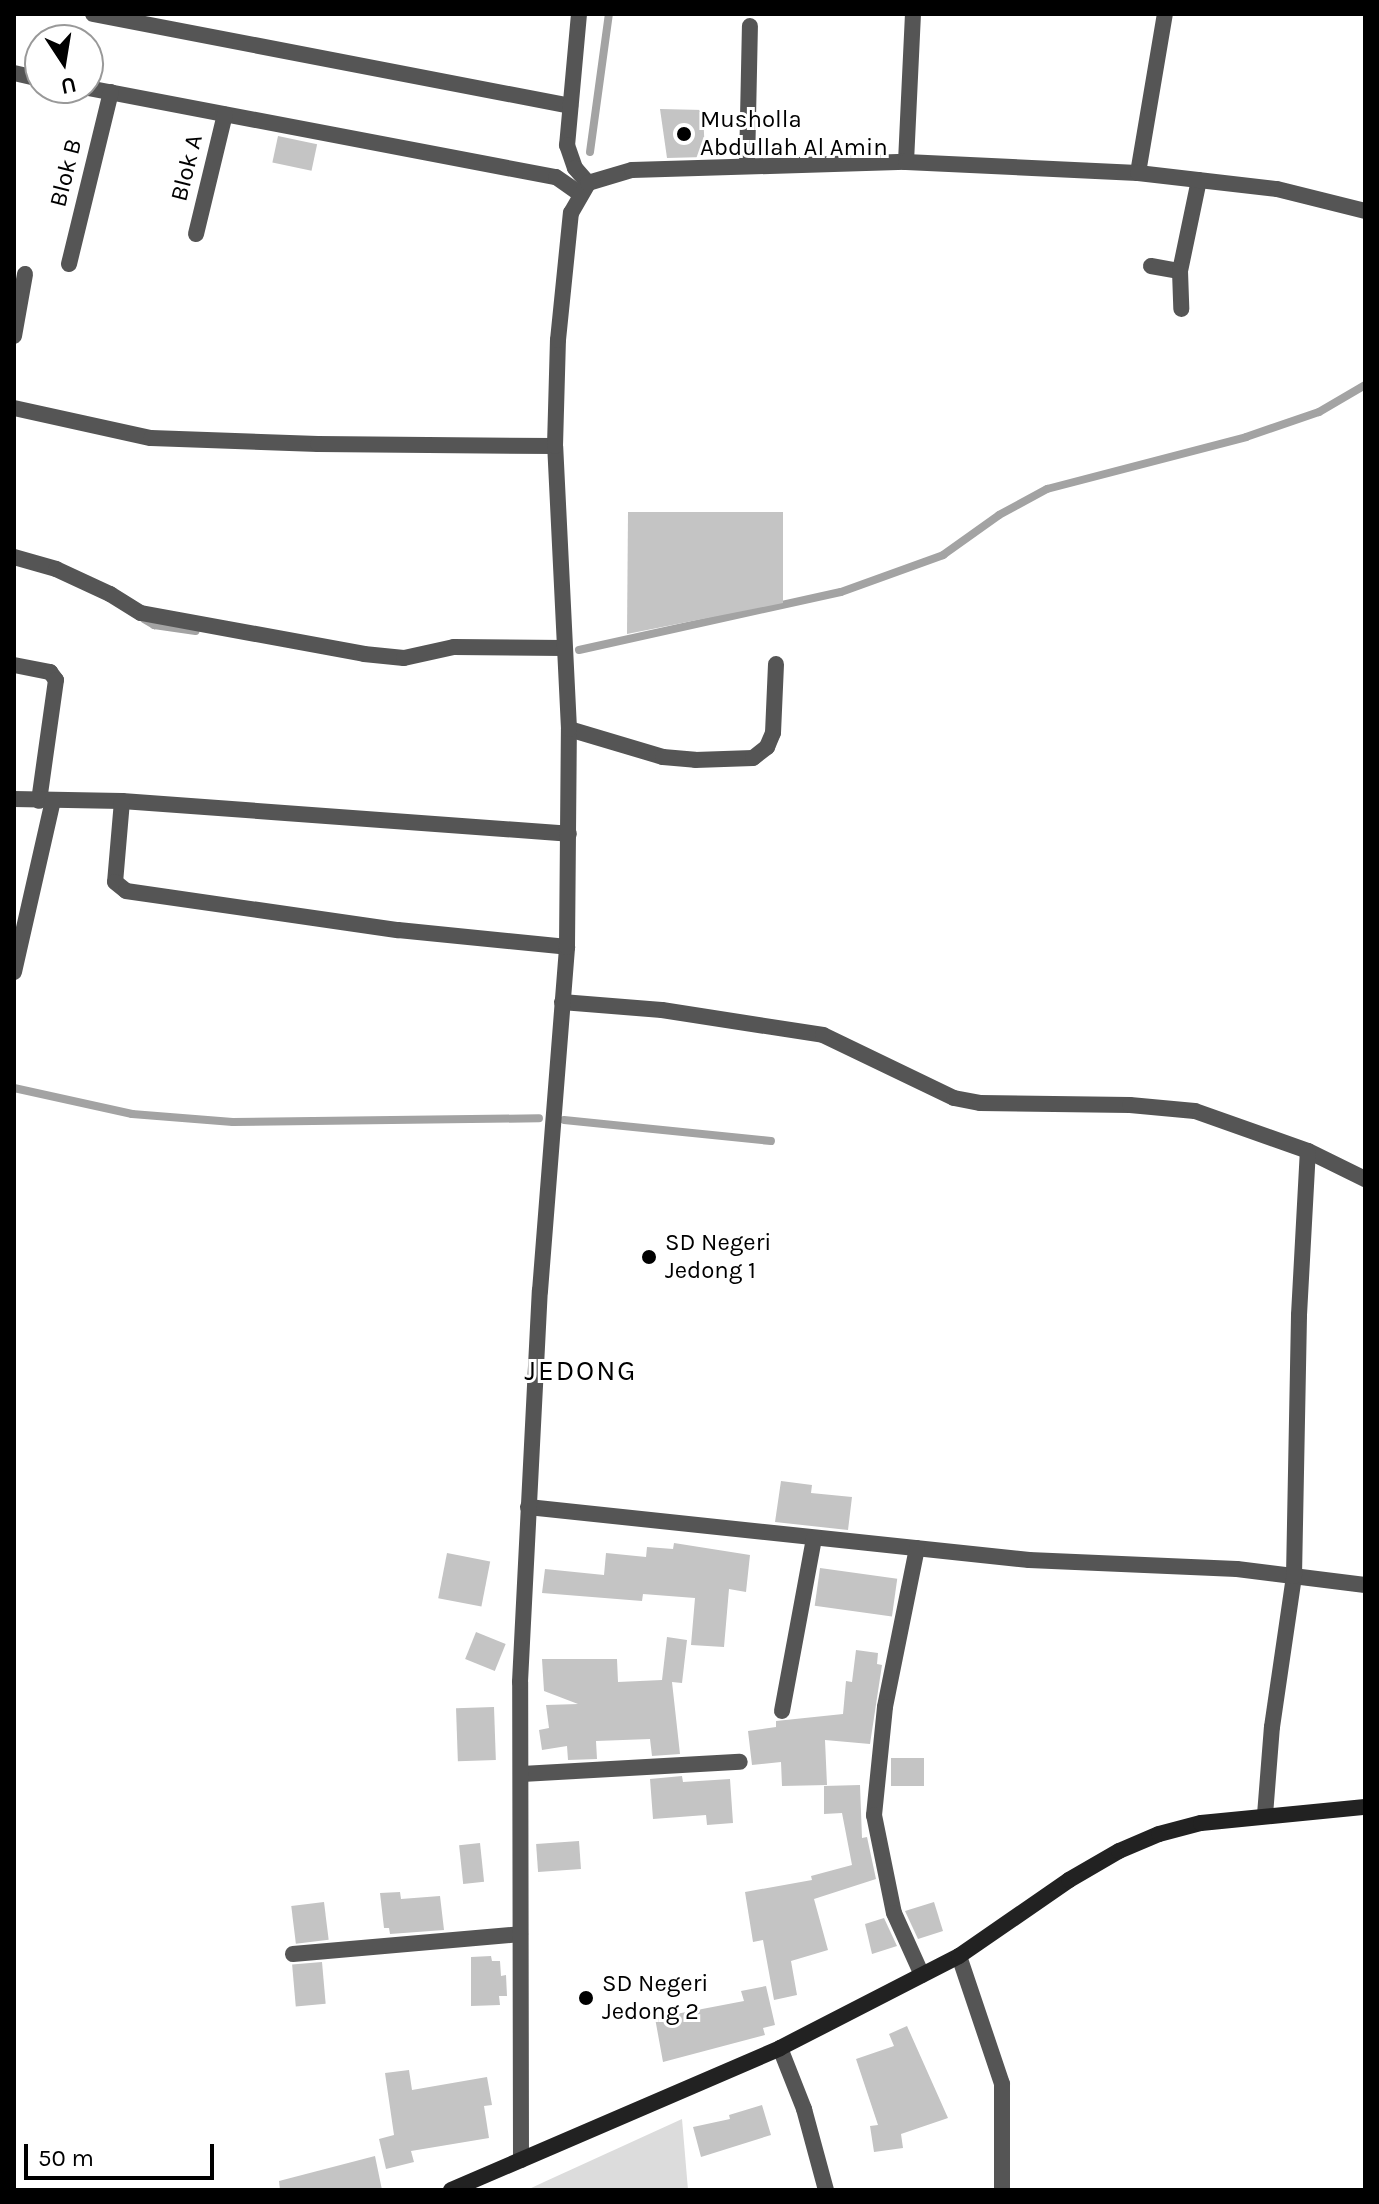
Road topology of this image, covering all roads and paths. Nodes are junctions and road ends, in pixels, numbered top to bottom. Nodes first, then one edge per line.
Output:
1 (93, 14) edge
2 (579, 14) edge
3 (913, 14) edge
4 (1165, 14) edge
5 (750, 26) dead end
6 (104, 91) edge
7 (111, 92) junction
8 (570, 106) junction
9 (225, 114) junction
10 (906, 162) junction
11 (747, 166) junction
12 (1138, 173) junction
13 (1199, 180) junction
14 (584, 188) junction
15 (1365, 211) edge
16 (196, 234) dead end
17 (69, 264) dead end
18 (1151, 266) dead end
19 (1180, 271) junction
20 (25, 274) dead end
21 (1181, 309) dead end
22 (14, 336) edge
23 (14, 408) edge
24 (555, 446) junction
25 (14, 557) edge
26 (564, 648) junction
27 (776, 664) dead end
28 (14, 665) edge
29 (569, 729) junction
30 (14, 799) edge
31 (46, 801) junction
32 (122, 801) junction
33 (569, 834) junction
34 (567, 947) junction
35 (14, 972) edge
36 (562, 1002) junction
37 (1308, 1151) junction
38 (1365, 1179) edge
39 (528, 1507) junction
40 (814, 1538) junction
41 (917, 1548) junction
42 (1294, 1576) junction
43 (1365, 1585) edge
44 (782, 1711) dead end
45 (740, 1762) dead end
46 (522, 1774) junction
47 (1365, 1807) edge
48 (1265, 1815) junction
49 (520, 1934) junction
50 (293, 1954) dead end
51 (959, 1956) junction
52 (922, 1975) junction
53 (780, 2048) junction
54 (521, 2160) junction
55 (451, 2190) edge
56 (826, 2190) edge
57 (1002, 2190) edge

1 - 8 street
2 - 8 street
3 - 10 street
4 - 12 street
5 - 11 street
6 - 7 street
7 - 9 street
7 - 17 street, Blok B
8 - 14 street
9 - 14 street
9 - 16 street, Blok A
10 - 11 street
10 - 12 street
11 - 14 street
12 - 13 street
13 - 15 street
13 - 19 street
14 - 24 street
18 - 19 street
19 - 21 street
20 - 22 street
23 - 24 street
24 - 26 street
25 - 26 street
26 - 29 street
27 - 29 street
28 - 31 street
29 - 33 street
30 - 31 street
31 - 32 street
31 - 35 street
32 - 33 street
32 - 34 street
33 - 34 street
34 - 36 street
36 - 37 street
36 - 39 street
37 - 38 street
37 - 42 street
39 - 40 street
39 - 46 street
40 - 41 street
40 - 44 street
41 - 42 street
41 - 52 street
42 - 43 street
42 - 48 street
45 - 46 street
46 - 49 street
47 - 48 street
48 - 51 street
49 - 50 street
49 - 54 street
51 - 52 street
51 - 57 street
52 - 53 street
53 - 54 street
53 - 56 street
54 - 55 street

